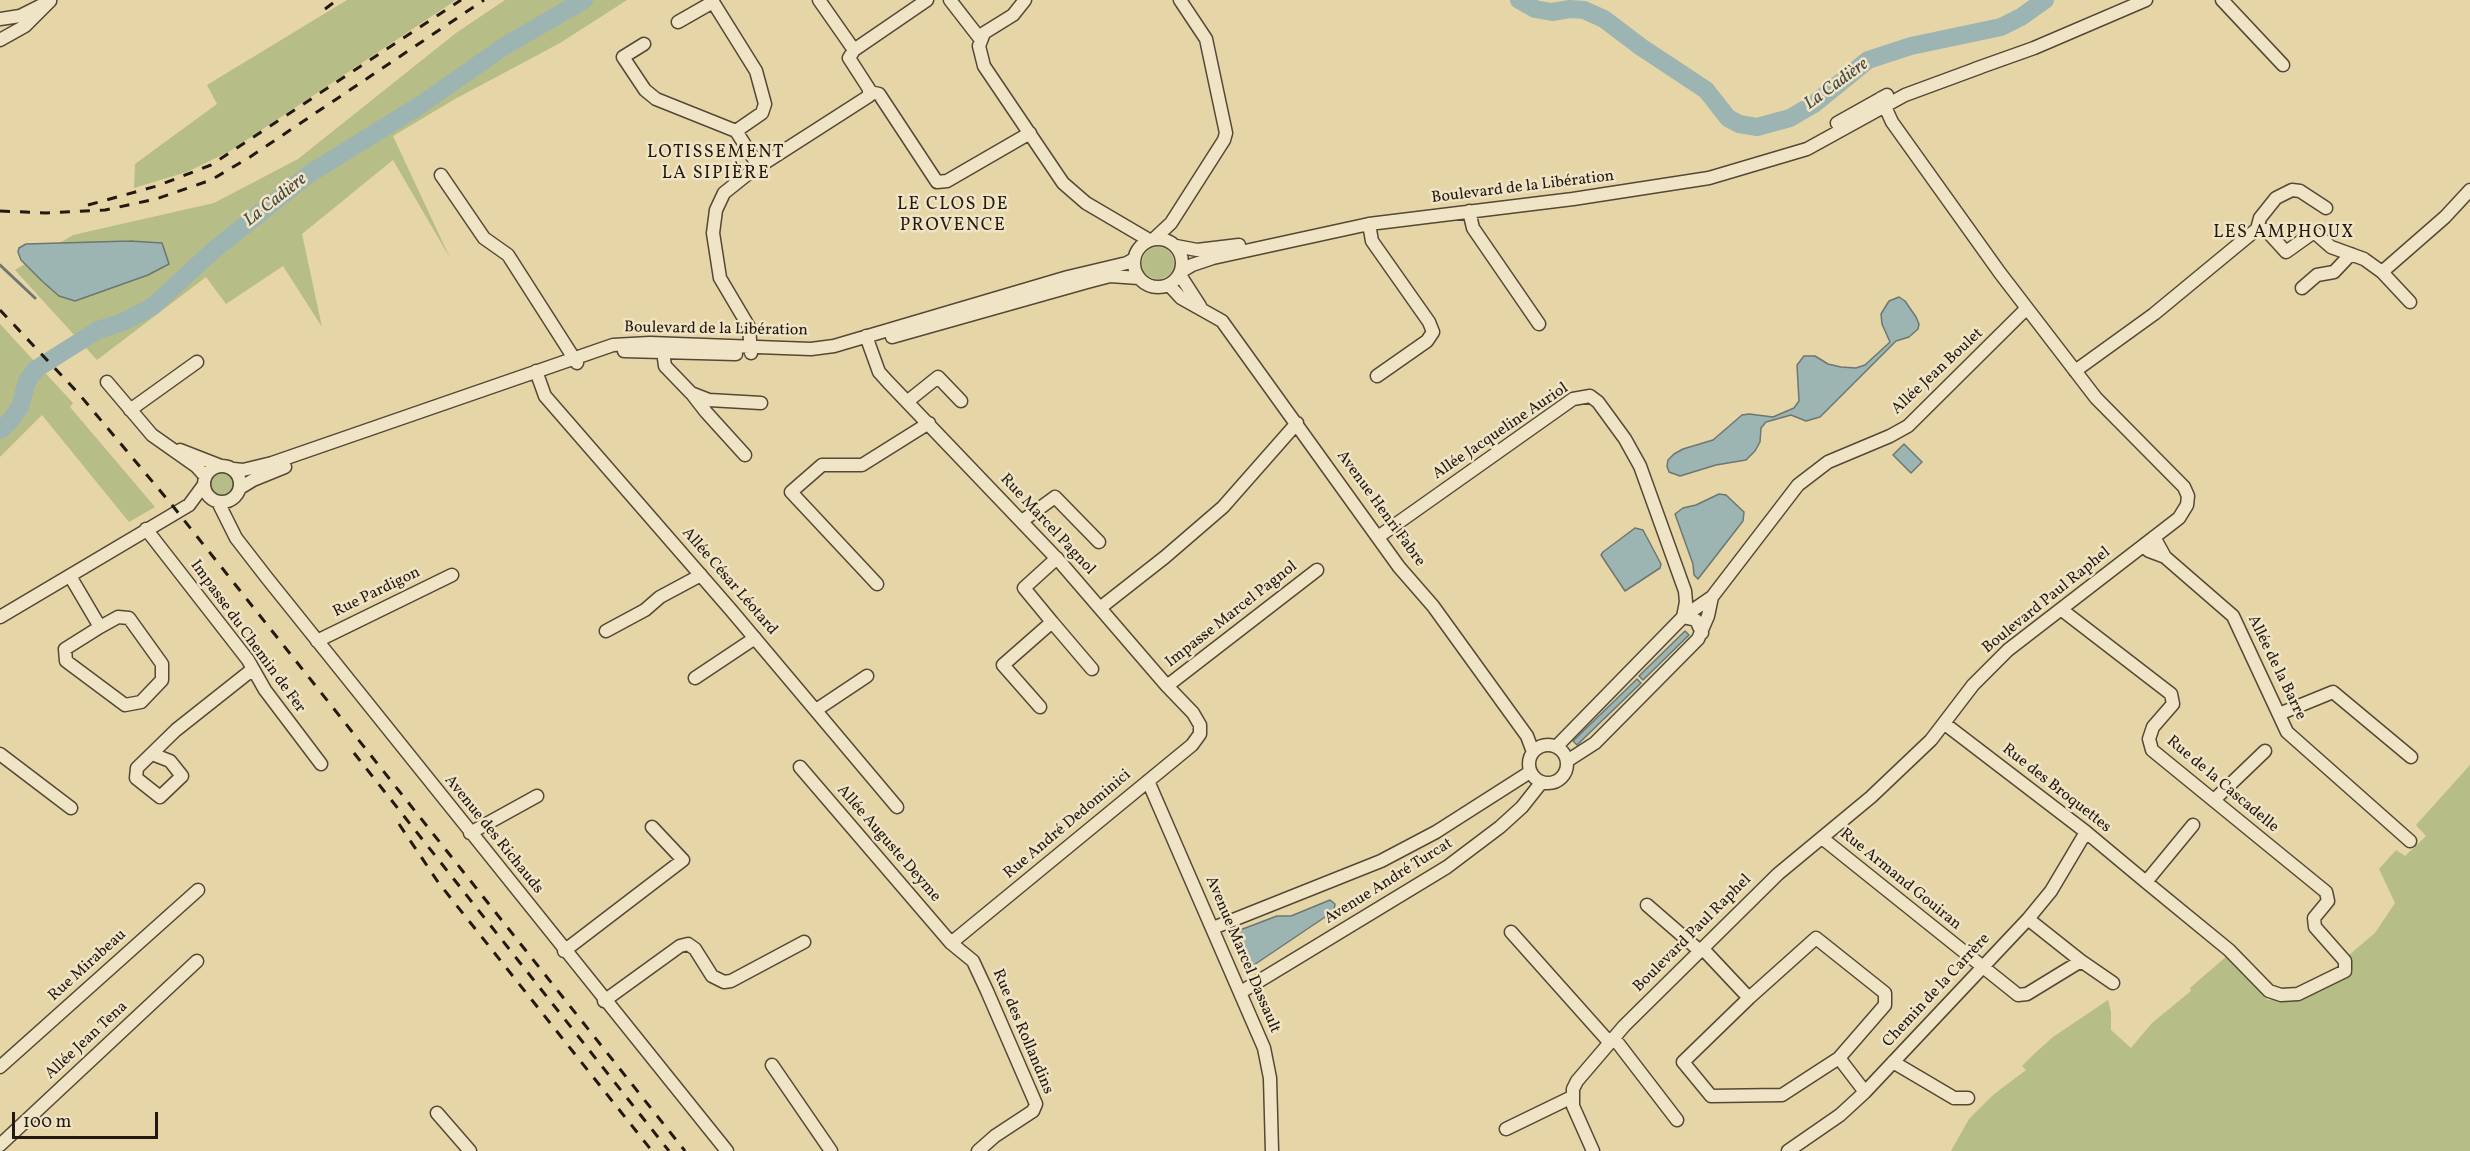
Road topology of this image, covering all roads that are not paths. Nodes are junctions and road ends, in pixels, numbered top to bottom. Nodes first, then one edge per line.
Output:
1 (50, 0) edge
2 (819, 0) edge
3 (927, 0) edge
4 (950, 0) edge
5 (1025, 0) edge
6 (1180, 0) edge
7 (2146, 0) edge
8 (2222, 0) edge
9 (0, 19) edge
10 (678, 22) dead end
11 (0, 40) edge
12 (981, 40) junction
13 (644, 44) dead end
14 (854, 50) junction
15 (2283, 65) dead end
16 (869, 92) junction
17 (1882, 102) junction
18 (736, 131) junction
19 (1030, 133) junction
20 (759, 167) junction
21 (441, 175) dead end
22 (2470, 190) edge
23 (2326, 208) dead end
24 (1470, 211) junction
25 (1171, 224) junction
26 (1370, 224) junction
27 (2257, 229) junction
28 (1148, 241) junction
29 (1279, 243) junction
30 (1174, 244) junction
31 (2351, 254) junction
32 (1134, 259) junction
33 (2382, 272) junction
34 (1181, 273) junction
35 (1139, 278) junction
36 (1169, 285) junction
37 (2302, 288) dead end
38 (2410, 302) dead end
39 (1201, 308) junction
40 (2027, 308) junction
41 (1539, 324) dead end
42 (867, 340) junction
43 (662, 348) junction
44 (751, 350) junction
45 (576, 360) junction
46 (197, 362) dead end
47 (2075, 370) junction
48 (537, 375) junction
49 (1377, 375) dead end
50 (107, 382) dead end
51 (692, 393) junction
52 (961, 401) dead end
53 (908, 402) junction
54 (761, 403) dead end
55 (130, 411) junction
56 (928, 423) junction
57 (1297, 423) junction
58 (172, 449) junction
59 (745, 455) dead end
60 (227, 468) junction
61 (204, 481) junction
62 (237, 493) junction
63 (216, 502) junction
64 (189, 505) junction
65 (1022, 521) junction
66 (146, 529) junction
67 (1378, 537) junction
68 (2154, 537) junction
69 (236, 538) junction
70 (1099, 542) dead end
71 (2143, 546) junction
72 (2165, 557) junction
73 (1057, 558) junction
74 (1317, 570) dead end
75 (452, 575) dead end
76 (701, 575) junction
77 (70, 576) junction
78 (877, 584) dead end
79 (1712, 597) junction
80 (1100, 608) junction
81 (2062, 610) junction
82 (0, 617) edge
83 (1683, 617) junction
84 (1052, 622) junction
85 (100, 627) junction
86 (606, 631) dead end
87 (1702, 633) junction
88 (755, 638) junction
89 (317, 640) junction
90 (252, 669) junction
91 (1092, 669) dead end
92 (867, 676) dead end
93 (695, 678) dead end
94 (1167, 686) junction
95 (1040, 707) dead end
96 (816, 710) junction
97 (2279, 714) junction
98 (1945, 724) junction
99 (1200, 730) joint
100 (1544, 748) junction
101 (2265, 751) dead end
102 (0, 754) edge
103 (152, 754) dead end
104 (2411, 757) dead end
105 (1567, 761) junction
106 (321, 764) dead end
107 (800, 767) dead end
108 (1530, 772) junction
109 (1148, 781) junction
110 (1541, 783) junction
111 (537, 796) dead end
112 (2214, 800) junction
113 (897, 807) dead end
114 (71, 808) dead end
115 (2193, 825) dead end
116 (652, 827) dead end
117 (2086, 832) junction
118 (470, 833) junction
119 (1822, 838) junction
120 (2410, 841) dead end
121 (2146, 882) junction
122 (198, 890) dead end
123 (1647, 905) dead end
124 (2028, 919) junction
125 (1213, 928) junction
126 (1511, 932) dead end
127 (804, 942) dead end
128 (951, 943) junction
129 (1701, 950) junction
130 (564, 951) junction
131 (197, 961) dead end
132 (2081, 961) junction
133 (1982, 967) junction
134 (2345, 971) joint
135 (2113, 983) dead end
136 (1241, 992) junction
137 (1749, 998) junction
138 (604, 1001) junction
139 (1612, 1040) junction
140 (1839, 1058) junction
141 (1893, 1062) junction
142 (1, 1065) edge
143 (772, 1065) dead end
144 (1865, 1092) junction
145 (1572, 1097) junction
146 (1968, 1098) dead end
147 (437, 1113) dead end
148 (1677, 1120) dead end
149 (1506, 1129) dead end
150 (0, 1145) edge
151 (986, 1148) edge
152 (470, 1151) edge
153 (727, 1151) edge
154 (831, 1151) edge
155 (1272, 1151) edge
156 (1593, 1151) edge
157 (1788, 1151) edge

1 - 9 street
1 - 11 street
2 - 14 street
3 - 14 street
4 - 12 street
5 - 12 street
6 - 25 street
7 - 17 street, Boulevard de la Libération
8 - 15 street
10 - 18 street
12 - 19 street, Boulevard de la Libération
13 - 18 street
14 - 16 street
16 - 19 street
16 - 20 street
17 - 24 street, Boulevard de la Libération
17 - 40 street, Boulevard Paul Raphel
18 - 20 street
19 - 28 street, Boulevard de la Libération
20 - 44 street
21 - 45 street
22 - 33 street
23 - 27 street
24 - 26 street, Boulevard de la Libération
24 - 41 street
25 - 28 street
25 - 30 street
26 - 29 street, Boulevard de la Libération
26 - 49 street
27 - 31 street
27 - 47 street
28 - 30 street, Boulevard de la Libération
28 - 32 street
29 - 30 street, Boulevard de la Libération
29 - 34 street, Boulevard de la Libération
30 - 34 street
31 - 33 street
31 - 37 street
32 - 35 street
32 - 42 street, Boulevard de la Libération
33 - 38 street
34 - 36 street, Boulevard de la Libération
34 - 39 street, Avenue Henri Fabre
35 - 36 street, Boulevard de la Libération
35 - 42 street, Boulevard de la Libération
36 - 39 street, Avenue Henri Fabre
39 - 57 street, Avenue Henri Fabre
40 - 47 street, Boulevard Paul Raphel
40 - 79 street, Allée Jean Boulet
42 - 44 street, Boulevard de la Libération
42 - 53 street, Rue Marcel Pagnol
43 - 44 street, Boulevard de la Libération
43 - 45 street, Boulevard de la Libération
43 - 51 street
45 - 48 street, Boulevard de la Libération
46 - 55 street
47 - 68 street, Boulevard Paul Raphel
48 - 60 street, Boulevard de la Libération
48 - 62 street, Boulevard de la Libération
48 - 76 street, Allée César Léotard
50 - 55 street
51 - 54 street
51 - 59 street
52 - 53 street
53 - 56 street, Rue Marcel Pagnol
55 - 58 street
56 - 65 street, Rue Marcel Pagnol
56 - 78 street
57 - 67 street, Avenue Henri Fabre
57 - 80 street
58 - 60 street
58 - 61 street
60 - 61 street
60 - 62 street
61 - 63 street
61 - 64 street
62 - 63 street
62 - 69 street
63 - 64 street
63 - 69 street, Avenue des Richauds
64 - 66 street
65 - 70 street
65 - 73 street, Rue Marcel Pagnol
66 - 77 street
66 - 90 street, Impasse du Chemin de Fer
67 - 83 street, Allée Jacqueline Auriol
67 - 100 street, Avenue Henri Fabre
68 - 71 street, Boulevard Paul Raphel
68 - 72 street, Allée de la Barre
69 - 89 street, Avenue des Richauds
71 - 72 street, Allée de la Barre
71 - 81 street, Boulevard Paul Raphel
72 - 97 street, Allée de la Barre
73 - 80 street, Rue Marcel Pagnol
73 - 84 street
74 - 94 street, Impasse Marcel Pagnol
75 - 89 street, Rue Pardigon
76 - 86 street
76 - 88 street, Allée César Léotard
77 - 82 street
77 - 85 street
79 - 83 street
79 - 87 street
80 - 94 street, Rue Marcel Pagnol
81 - 98 street, Boulevard Paul Raphel
81 - 112 street, Rue de la Cascadelle
83 - 87 street
83 - 100 street
84 - 91 street
84 - 95 street
85 - 85 street
87 - 105 street
88 - 93 street
88 - 96 street, Allée César Léotard
89 - 118 street, Avenue des Richauds
90 - 103 street
90 - 106 street, Impasse du Chemin de Fer
92 - 96 street
94 - 99 street, Rue Marcel Pagnol
96 - 113 street, Allée César Léotard
97 - 104 street
97 - 120 street, Allée de la Barre
98 - 117 street, Rue des Broquettes
98 - 119 street, Boulevard Paul Raphel
99 - 109 street, Rue André Dedominici
100 - 105 street
100 - 108 street
101 - 112 street
102 - 114 street
105 - 110 street
107 - 128 street, Allée Auguste Deyme
108 - 110 street
108 - 125 street, Avenue André Turcat
109 - 125 street, Avenue Marcel Dassault
109 - 128 street, Rue André Dedominici
110 - 136 street, Avenue André Turcat
111 - 118 street
112 - 134 street, Rue de la Cascadelle
115 - 121 street
116 - 130 street
117 - 121 street, Rue des Broquettes
117 - 124 street, Chemin de la Carrère
118 - 130 street, Avenue des Richauds
119 - 129 street, Boulevard Paul Raphel
119 - 133 street, Rue Armand Gouiran
121 - 134 street, Rue des Broquettes
122 - 142 street, Rue Mirabeau
123 - 129 street
124 - 132 street
124 - 133 street, Chemin de la Carrère
125 - 136 street, Avenue Marcel Dassault
126 - 139 street
127 - 138 street
128 - 151 street, Rue des Rollandins
129 - 137 street
129 - 139 street, Boulevard Paul Raphel
130 - 138 street, Avenue des Richauds
131 - 150 street, Allée Jean Tena
132 - 133 street, Rue Armand Gouiran
132 - 135 street
133 - 141 street, Chemin de la Carrère
136 - 155 street, Avenue Marcel Dassault
137 - 140 street
137 - 140 street
138 - 153 street, Avenue des Richauds
139 - 145 street, Boulevard Paul Raphel
139 - 148 street
140 - 144 street
141 - 144 street, Chemin de la Carrère
141 - 146 street
143 - 154 street
144 - 157 street, Chemin de la Carrère
145 - 149 street
145 - 156 street
147 - 152 street

